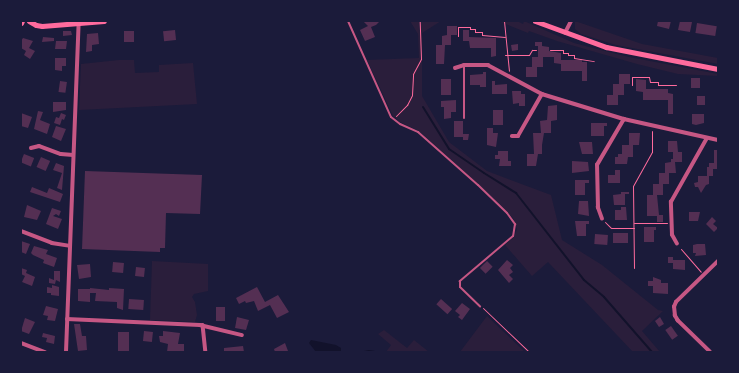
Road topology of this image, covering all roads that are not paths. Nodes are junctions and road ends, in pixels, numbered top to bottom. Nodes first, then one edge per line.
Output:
1 (29, 21) edge
2 (104, 21) edge
3 (348, 21) edge
4 (535, 21) edge
5 (570, 21) edge
6 (79, 22) edge
7 (565, 34) junction
8 (464, 65) junction
9 (455, 68) dead end
10 (718, 69) edge
11 (542, 94) junction
12 (464, 118) dead end
13 (624, 119) junction
14 (512, 136) dead end
15 (707, 138) junction
16 (718, 140) edge
17 (31, 148) dead end
18 (73, 155) junction
19 (602, 219) road end
20 (21, 231) edge
21 (677, 244) road end
22 (70, 246) junction
23 (718, 261) edge
24 (480, 306) road end
25 (67, 318) junction
26 (203, 326) junction
27 (242, 335) dead end
28 (21, 343) edge
29 (45, 352) edge
30 (66, 352) edge
31 (206, 352) edge
32 (710, 352) edge

1 - 6 main road
2 - 6 main road
3 - 24 lane
4 - 7 main road
5 - 7 street
6 - 18 street
7 - 10 main road
8 - 9 street
8 - 11 street
8 - 12 lane
11 - 13 street
11 - 14 street
13 - 15 street
13 - 19 street
15 - 16 street
15 - 21 street
17 - 18 street
18 - 22 street
20 - 22 street
22 - 25 street
23 - 32 street
25 - 26 street
25 - 30 street
26 - 27 street
26 - 31 street
28 - 29 street

